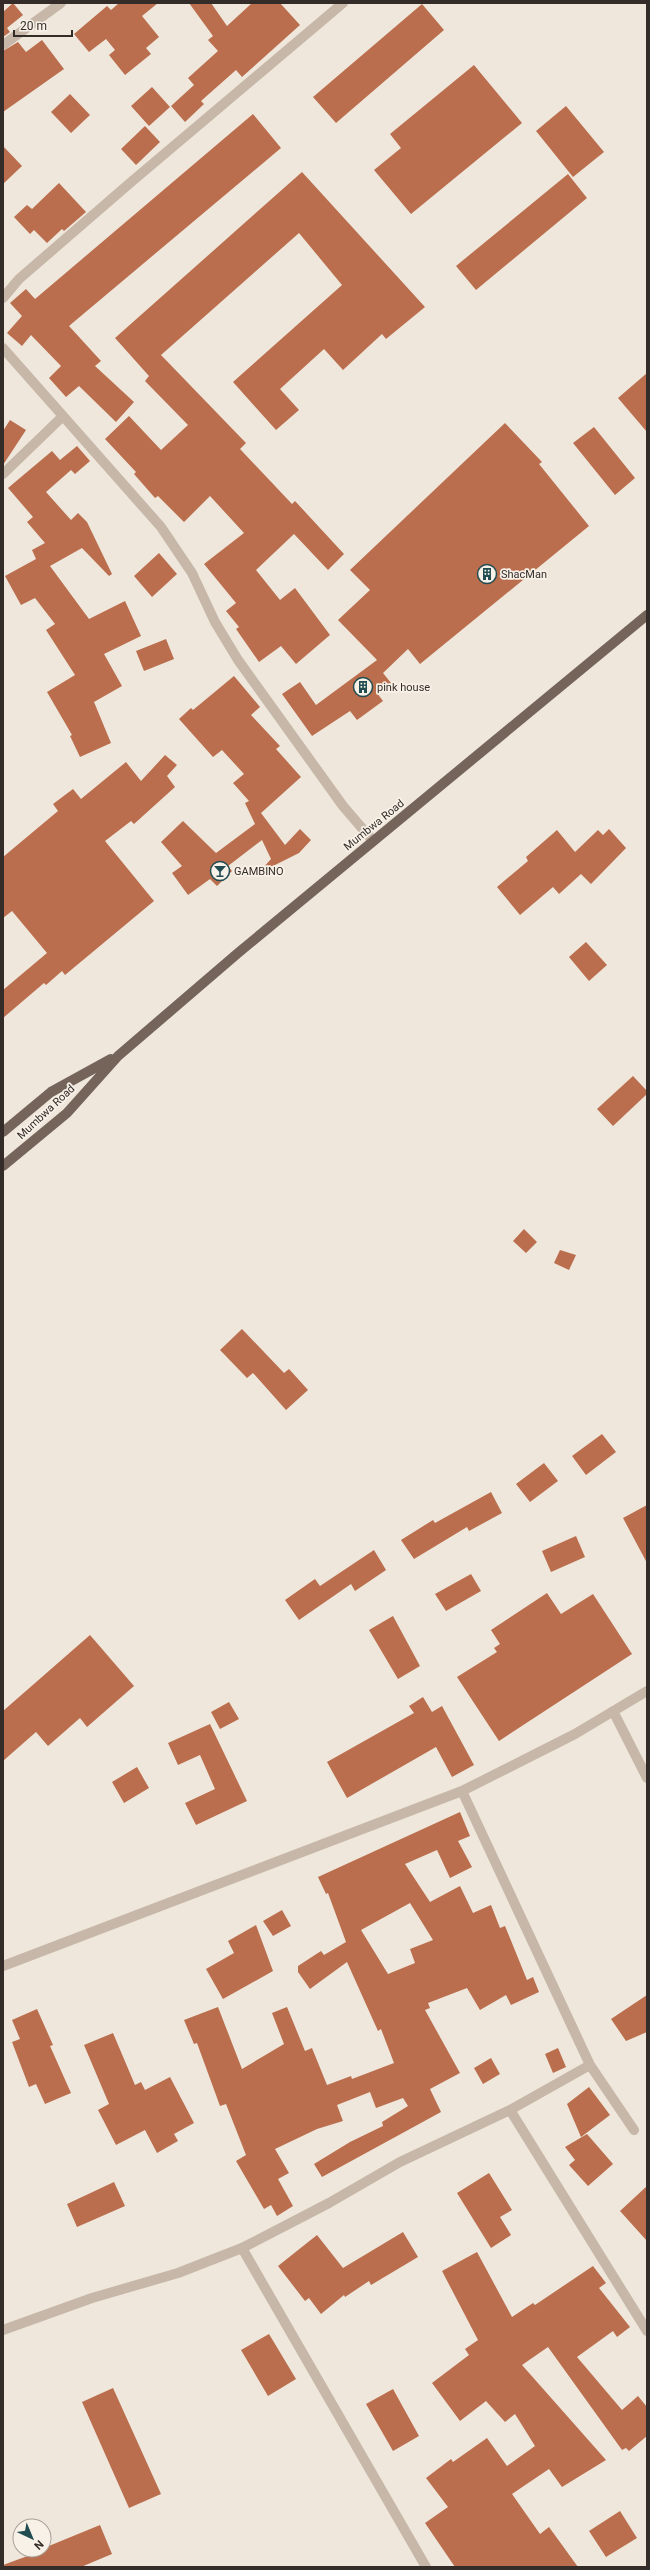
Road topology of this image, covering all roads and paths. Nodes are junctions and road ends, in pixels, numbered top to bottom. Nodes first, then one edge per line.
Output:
1 (61, 3) edge
2 (343, 3) edge
3 (3, 45) edge
4 (3, 298) edge
5 (3, 348) edge
6 (62, 417) junction
7 (3, 474) edge
8 (647, 615) edge
9 (373, 841) junction
10 (118, 1056) junction
11 (3, 1132) edge
12 (3, 1166) edge
13 (647, 1691) edge
14 (613, 1712) junction
15 (647, 1778) edge
16 (462, 1791) junction
17 (3, 1966) edge
18 (590, 2065) junction
19 (510, 2110) junction
20 (634, 2130) dead end
21 (242, 2248) junction
22 (3, 2330) edge
23 (647, 2331) edge
24 (426, 2567) edge

1 - 3 street
2 - 4 street
5 - 6 street
6 - 7 street
6 - 9 street
8 - 9 main road, Mumbwa Road
9 - 10 main road, Mumbwa Road
10 - 11 main road, Mumbwa Road
10 - 12 main road, Mumbwa Road
13 - 14 street
14 - 15 street
14 - 16 street
16 - 17 street
16 - 18 street
18 - 19 street
18 - 20 street
19 - 21 street
19 - 23 street
21 - 22 street
21 - 24 street

